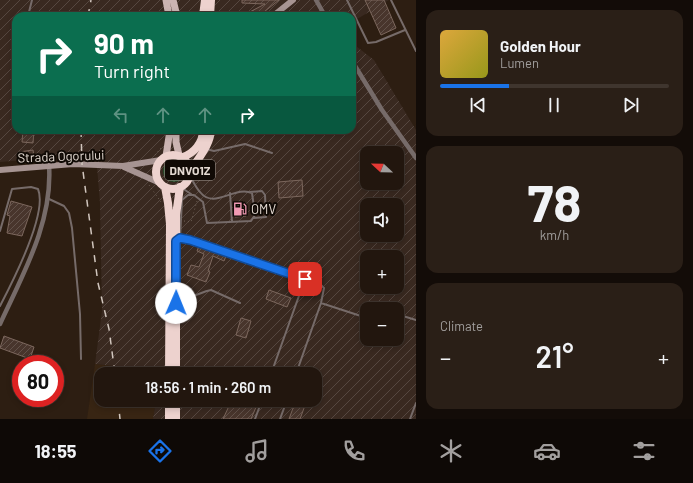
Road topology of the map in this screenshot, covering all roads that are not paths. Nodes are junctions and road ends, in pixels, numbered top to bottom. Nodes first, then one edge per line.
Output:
1 (32, 0) edge
2 (166, 0) edge
3 (173, 0) edge
4 (205, 0) edge
5 (211, 0) edge
6 (214, 0) edge
7 (293, 0) edge
8 (316, 0) edge
9 (347, 0) edge
10 (391, 0) edge
11 (29, 12) edge
12 (168, 12) edge
13 (176, 12) edge
14 (204, 12) edge
15 (211, 12) edge
16 (212, 12) edge
17 (278, 12) edge
18 (323, 12) edge
19 (353, 12) edge
20 (356, 18) edge
21 (405, 30) junction
22 (416, 51) edge
23 (356, 68) edge
24 (169, 134) edge
25 (176, 134) edge
26 (202, 134) edge
27 (211, 134) edge
28 (205, 149) junction
29 (272, 153) dead end
30 (181, 156) junction
31 (163, 158) junction
32 (416, 158) edge
33 (49, 165) junction
34 (123, 166) junction
35 (0, 170) edge
36 (190, 174) junction
37 (162, 185) junction
38 (181, 187) junction
39 (250, 192) junction
40 (230, 193) junction
41 (191, 194) junction
42 (49, 199) junction
43 (254, 218) junction
44 (232, 222) junction
45 (0, 231) edge
46 (180, 239) junction
47 (305, 279) junction
48 (176, 289) junction
49 (321, 302) junction
50 (240, 303) dead end
51 (0, 306) edge
52 (360, 316) edge
53 (404, 316) edge
54 (416, 320) edge
55 (0, 324) edge
56 (80, 359) dead end
57 (169, 367) edge
58 (176, 367) edge
59 (274, 367) edge
60 (298, 367) edge
61 (416, 403) edge
62 (169, 407) edge
63 (176, 407) edge
64 (259, 407) edge
65 (284, 407) edge
66 (169, 419) edge
67 (176, 419) edge
68 (255, 419) edge
69 (280, 419) edge
70 (410, 419) edge

1 - 11 lane
2 - 12 main road
3 - 13 main road
4 - 14 highway
5 - 15 highway
6 - 16 main road
7 - 17 main road
8 - 18 street
9 - 19 lane
10 - 21 lane
20 - 21 lane
21 - 22 lane
23 - 32 street
24 - 31 main road, DNVO1Z
25 - 30 main road, DNVO1Z
26 - 30 highway
27 - 28 highway
28 - 29 lane
28 - 36 highway
30 - 31 highway, DNVO1Z
30 - 36 highway, DNVO1Z
31 - 34 main road, Strada Ogorului
31 - 37 highway, DNVO1Z
33 - 34 main road, Strada Ogorului
33 - 35 main road, Strada Ogorului
33 - 42 street
34 - 37 main road, Strada Ogorului
36 - 38 highway, DNVO1Z
36 - 40 lane
37 - 38 highway, DNVO1Z
37 - 57 highway, DNVO1Z
38 - 41 lane
38 - 46 highway, DNVO1Z
39 - 40 lane
39 - 43 lane
39 - 43 lane
40 - 44 lane
41 - 44 lane
41 - 46 lane
42 - 55 street
42 - 56 lane
43 - 44 lane
45 - 51 lane
46 - 47 lane
46 - 48 highway, DNVO1Z
47 - 49 lane
47 - 59 lane
48 - 50 lane
48 - 58 highway, DNVO1Z
49 - 52 lane
49 - 60 lane
53 - 54 lane
61 - 70 lane
62 - 66 highway
63 - 67 highway
64 - 68 lane
65 - 69 lane

